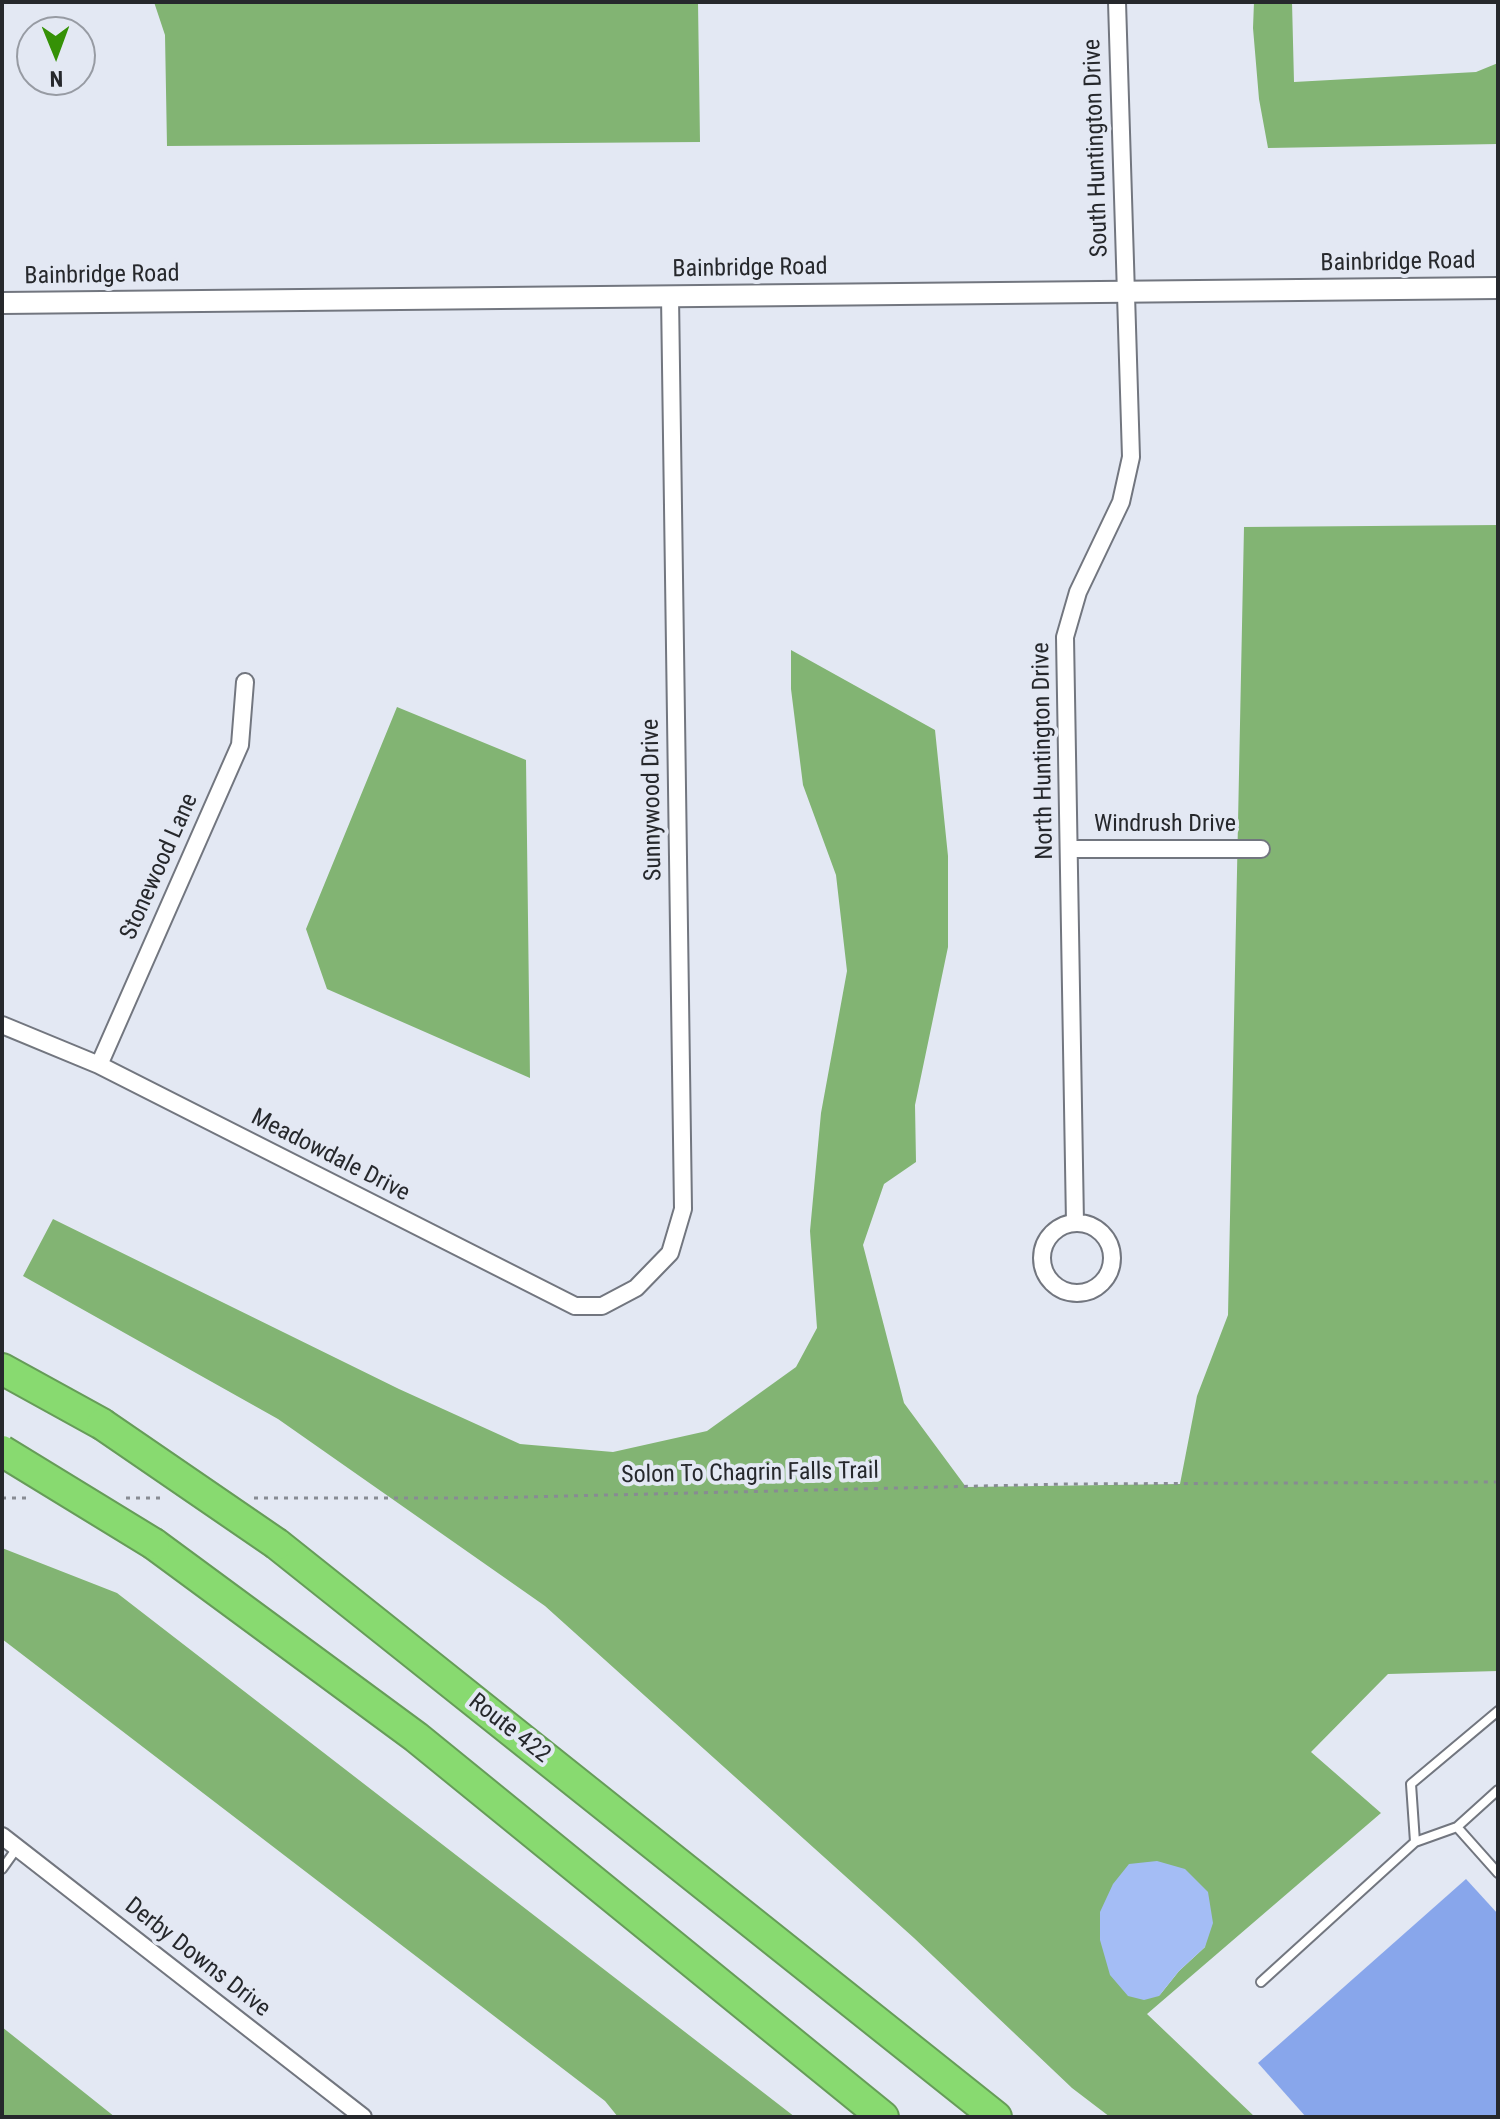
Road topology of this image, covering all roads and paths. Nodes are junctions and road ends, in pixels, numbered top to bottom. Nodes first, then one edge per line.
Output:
1 (1117, 2) edge
2 (1498, 288) edge
3 (1125, 292) junction
4 (670, 296) junction
5 (2, 303) edge
6 (245, 682) dead end
7 (1069, 849) junction
8 (1261, 849) dead end
9 (2, 1025) edge
10 (99, 1065) junction
11 (1075, 1223) junction
12 (636, 1288) joint
13 (2, 1369) edge
14 (2, 1451) edge
15 (1498, 1482) edge
16 (2, 1498) edge
17 (33, 1498) dead end
18 (126, 1498) dead end
19 (173, 1498) dead end
20 (251, 1498) dead end
21 (1498, 1711) edge
22 (1498, 1790) edge
23 (1457, 1827) junction
24 (2, 1836) edge
25 (1415, 1842) junction
26 (17, 1848) junction
27 (2, 1869) edge
28 (1498, 1873) edge
29 (1261, 1982) dead end
30 (363, 2117) edge
31 (883, 2117) edge
32 (996, 2117) edge

1 - 3 street, South Huntington Drive
2 - 3 street, Bainbridge Road
3 - 4 street, Bainbridge Road
3 - 7 street, North Huntington Drive
4 - 5 street, Bainbridge Road
4 - 12 street, Sunnywood Drive
6 - 10 street, Stonewood Lane
7 - 8 street, Windrush Drive
7 - 11 street, North Huntington Drive
9 - 10 street, Meadowdale Drive
10 - 12 street, Meadowdale Drive
11 - 11 street
13 - 32 highway, Route 422, bridge
14 - 31 highway, bridge
15 - 20 path, Solon To Chagrin Falls Trail
16 - 17 path
18 - 19 path
21 - 25 lane
22 - 23 lane
23 - 25 lane
23 - 28 lane
24 - 26 street, Derby Downs Drive
25 - 29 lane
26 - 27 lane
26 - 30 street, Derby Downs Drive

